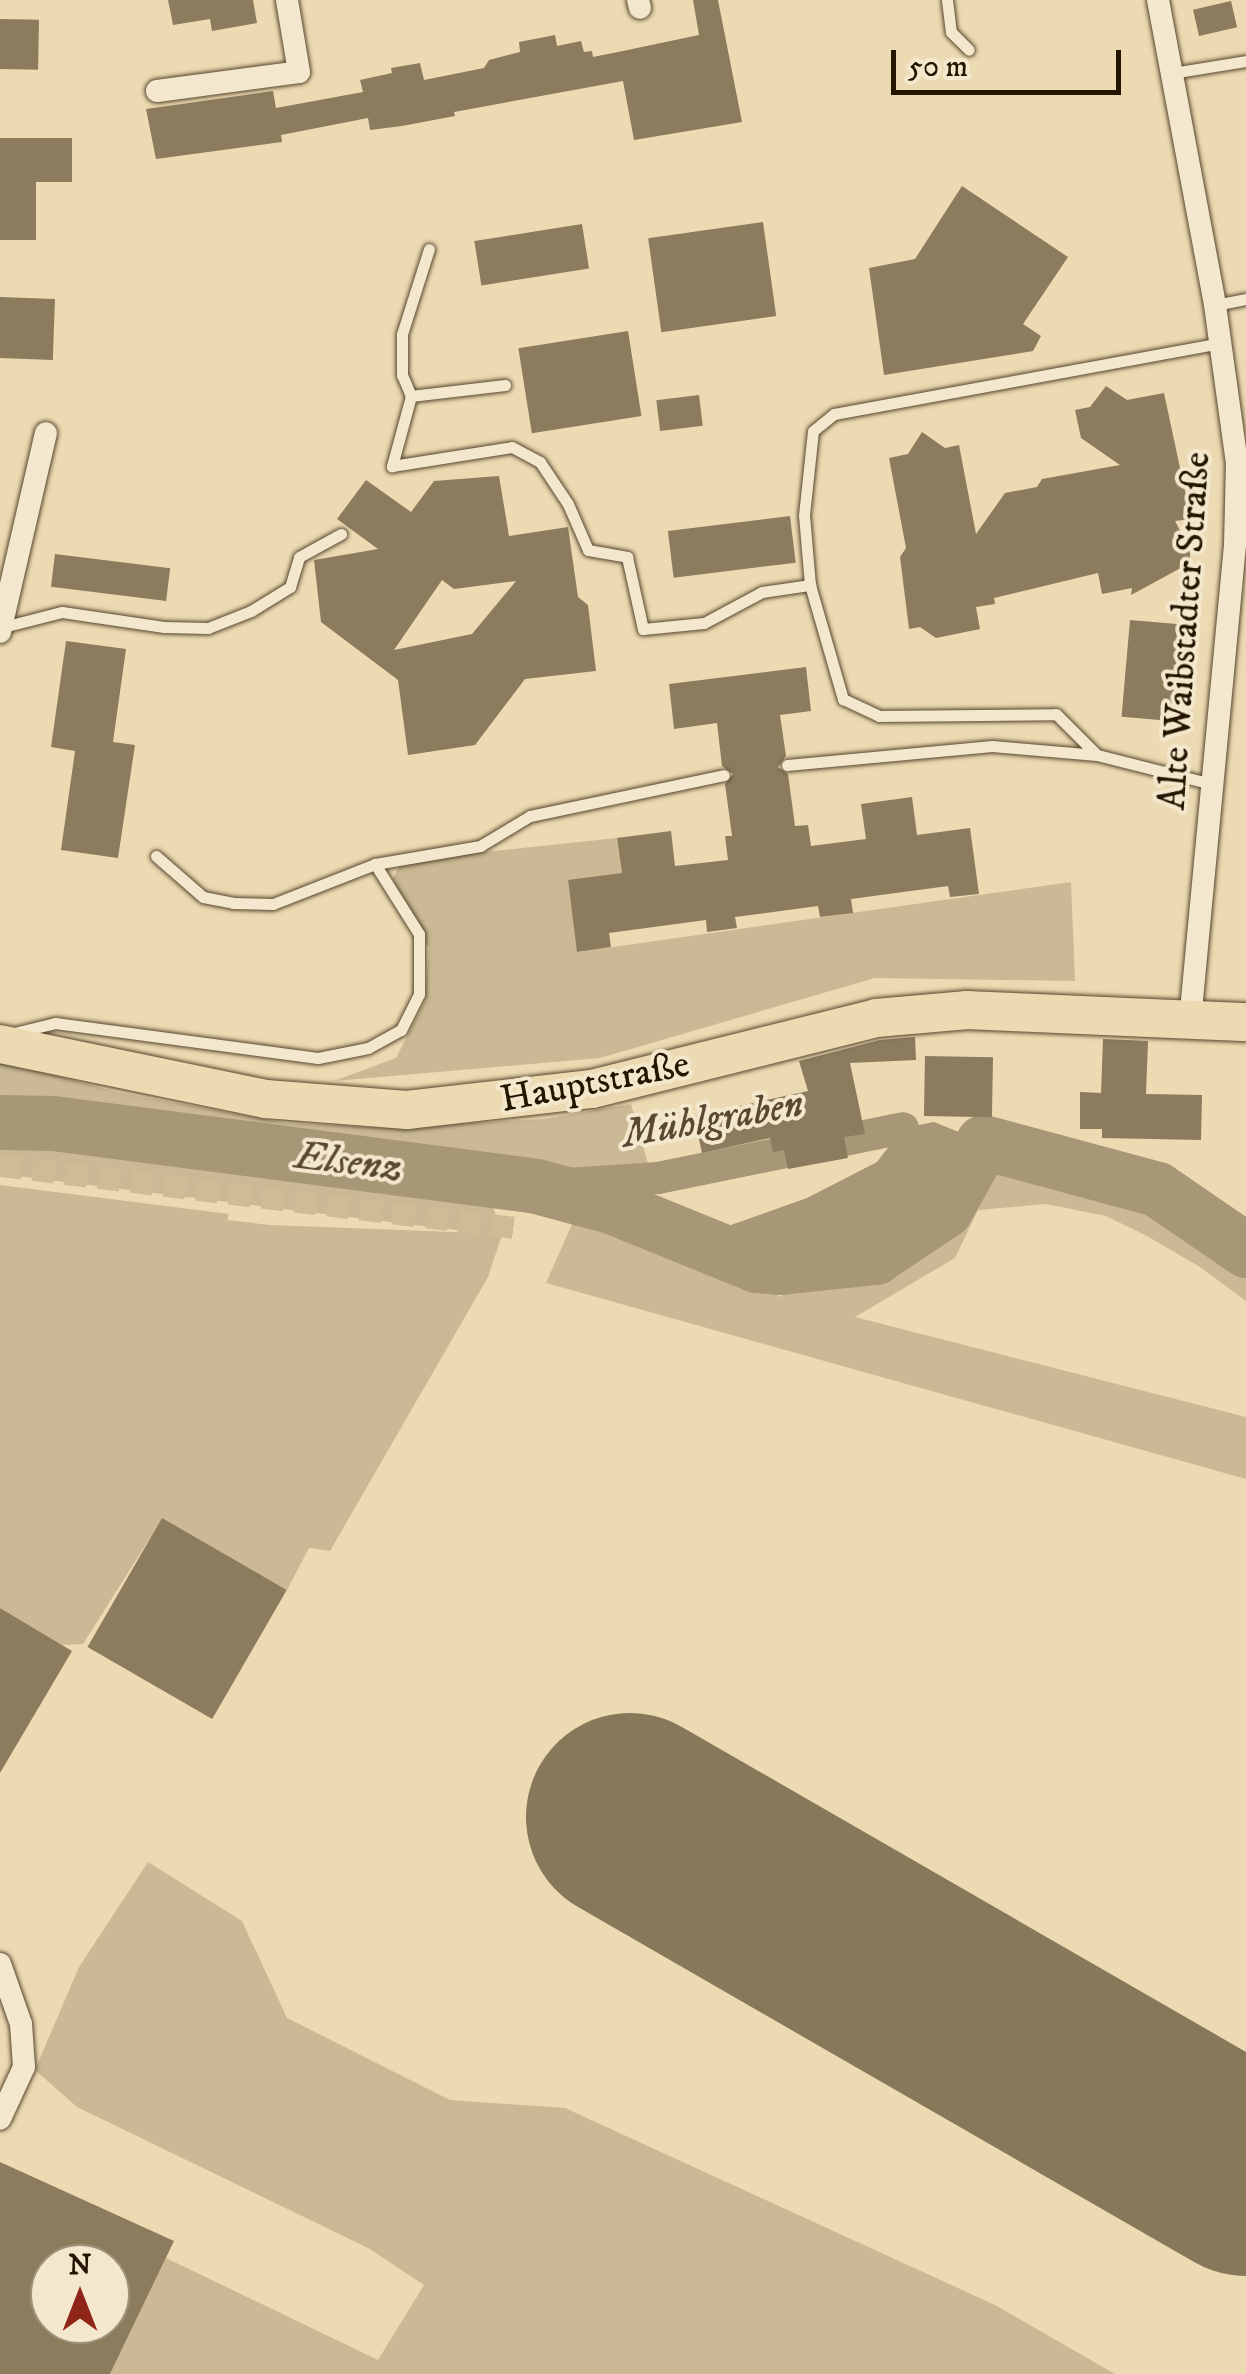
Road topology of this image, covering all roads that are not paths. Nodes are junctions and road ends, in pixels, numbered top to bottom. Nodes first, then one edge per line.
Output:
1 (287, 0) edge
2 (947, 0) edge
3 (1158, 0) edge
4 (969, 50) dead end
5 (1246, 61) edge
6 (1172, 73) junction
7 (157, 91) dead end
8 (429, 249) dead end
9 (1246, 299) edge
10 (1215, 305) junction
11 (1222, 343) junction
12 (505, 385) dead end
13 (410, 396) junction
14 (46, 432) dead end
15 (341, 534) dead end
16 (810, 586) junction
17 (2, 630) edge
18 (1097, 755) junction
19 (787, 765) dead end
20 (724, 775) dead end
21 (1212, 784) junction
22 (156, 856) dead end
23 (376, 864) junction
24 (1190, 1018) junction
25 (1246, 1022) edge
26 (0, 1036) edge
27 (0, 1044) edge
28 (0, 1964) edge
29 (0, 2119) edge

1 - 7 street
2 - 4 lane
3 - 6 street, Alte Waibstadter Straße
5 - 6 lane
6 - 10 street, Alte Waibstadter Straße
8 - 13 lane
9 - 10 lane
10 - 11 street, Alte Waibstadter Straße
11 - 16 lane
11 - 21 street, Alte Waibstadter Straße
12 - 13 lane
13 - 16 lane
14 - 17 street
15 - 17 lane
16 - 18 lane
18 - 19 lane
18 - 21 lane
20 - 23 lane
21 - 24 street, Alte Waibstadter Straße
22 - 23 lane
23 - 26 lane
24 - 25 main road, Hauptstraße
24 - 27 main road, Hauptstraße
28 - 29 street

